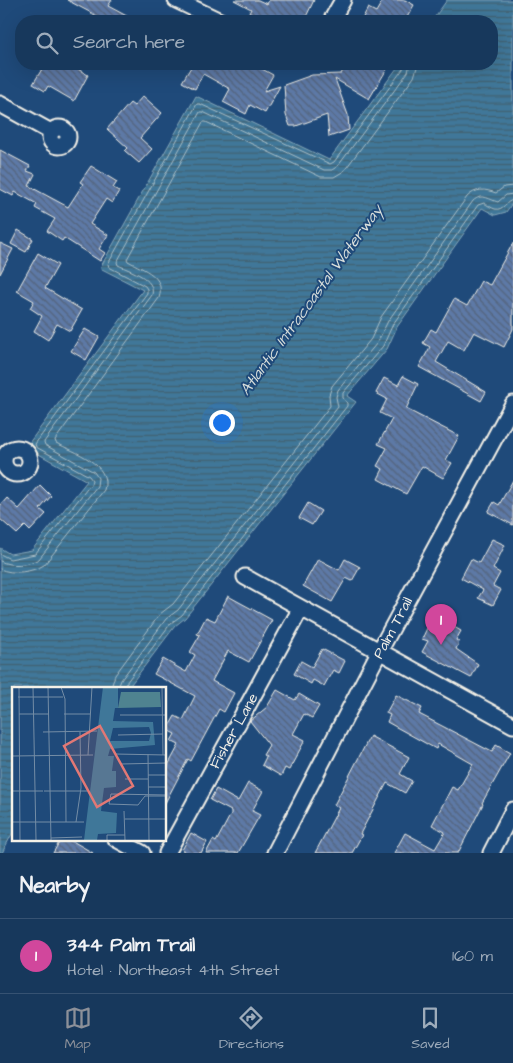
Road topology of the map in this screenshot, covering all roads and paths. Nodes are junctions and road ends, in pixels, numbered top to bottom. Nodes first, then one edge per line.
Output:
1 (176, 0) edge
2 (343, 0) edge
3 (207, 15) edge
4 (334, 15) edge
5 (0, 104) edge
6 (51, 132) dead end
7 (513, 404) edge
8 (244, 577) dead end
9 (301, 608) junction
10 (380, 652) junction
11 (513, 724) edge
12 (513, 810) edge
13 (118, 840) edge
14 (142, 853) edge
15 (167, 853) edge
16 (275, 853) edge
17 (491, 853) edge

1 - 3 street
2 - 4 street
5 - 6 street
7 - 10 street, Palm Trail
8 - 9 street
9 - 10 street
9 - 15 street, Fisher Lane
10 - 11 street
10 - 16 street, Palm Trail
12 - 17 street
13 - 14 street

